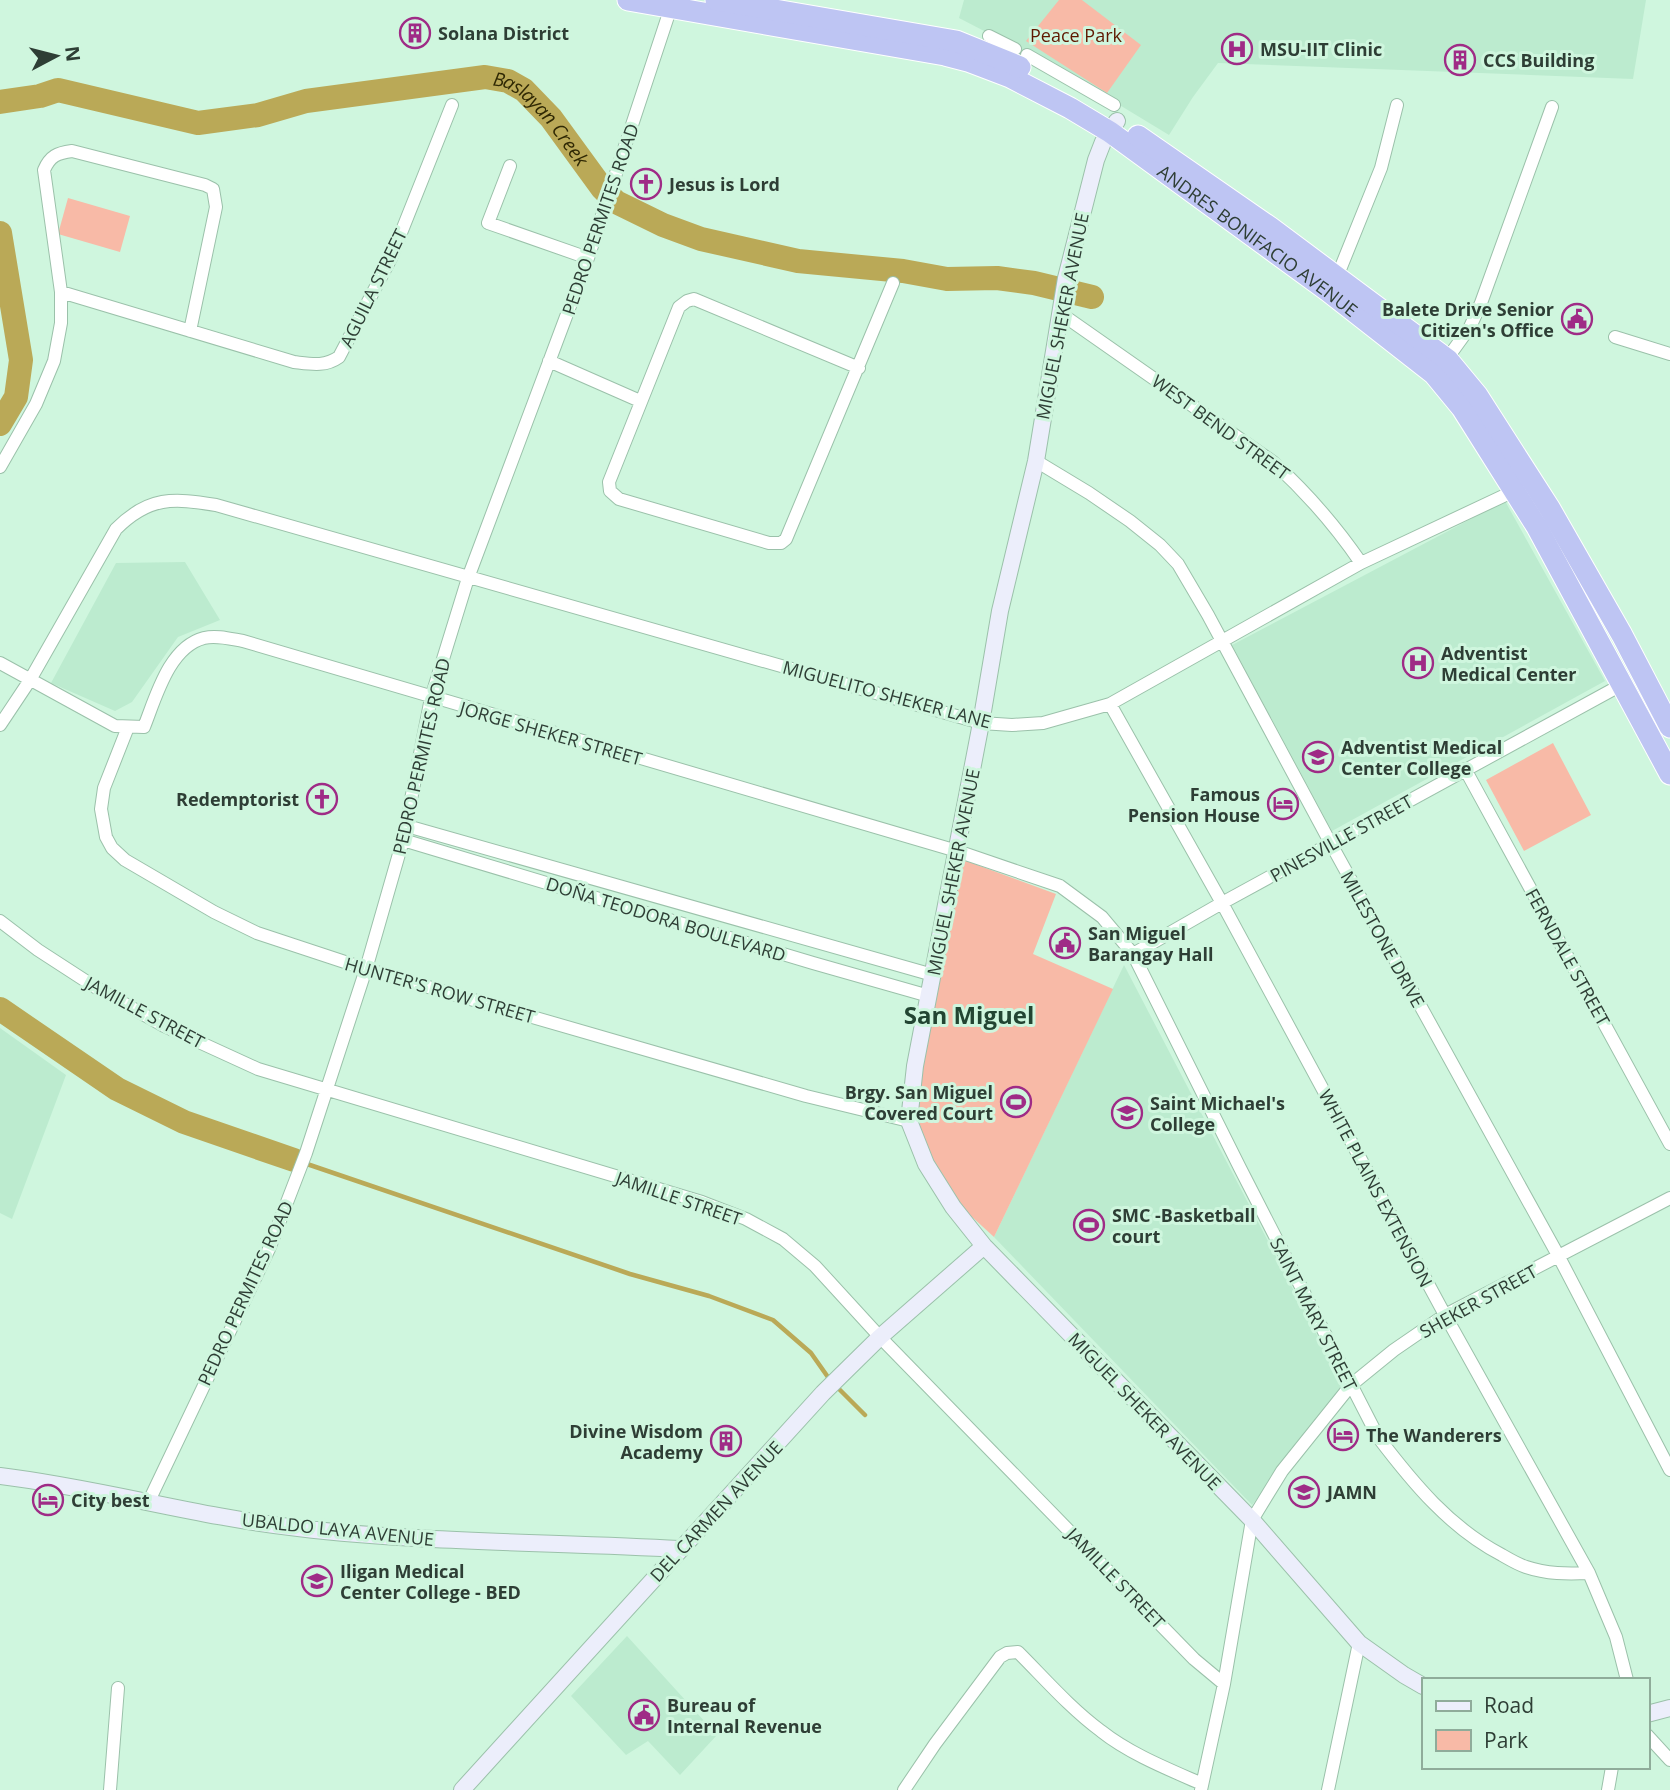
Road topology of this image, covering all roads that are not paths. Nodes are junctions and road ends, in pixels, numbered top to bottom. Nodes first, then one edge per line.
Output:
1 (628, 0) edge
2 (716, 0) edge
3 (672, 4) edge
4 (755, 9) edge
5 (989, 36) dead end
6 (452, 105) dead end
7 (1397, 105) dead end
8 (1552, 107) dead end
9 (1114, 119) junction
10 (510, 166) dead end
11 (588, 258) junction
12 (1337, 277) junction
13 (893, 283) dead end
14 (61, 292) junction
15 (1060, 313) junction
16 (190, 331) junction
17 (1615, 337) dead end
18 (1670, 354) edge
19 (549, 361) junction
20 (1441, 367) junction
21 (859, 368) junction
22 (640, 401) junction
23 (1035, 461) junction
24 (0, 467) edge
25 (1514, 491) junction
26 (1361, 563) junction
27 (468, 578) junction
28 (1222, 640) junction
29 (0, 663) edge
30 (30, 680) junction
31 (1623, 684) junction
32 (431, 698) junction
33 (1110, 704) junction
34 (981, 723) junction
35 (0, 725) edge
36 (128, 727) junction
37 (1670, 727) edge
38 (1465, 769) junction
39 (1670, 774) edge
40 (407, 826) junction
41 (403, 840) junction
42 (1331, 844) junction
43 (957, 851) junction
44 (1222, 903) junction
45 (0, 921) edge
46 (1133, 954) junction
47 (366, 969) junction
48 (933, 975) junction
49 (929, 996) junction
50 (326, 1089) junction
51 (909, 1121) junction
52 (1670, 1144) edge
53 (1670, 1198) edge
54 (984, 1246) junction
55 (1559, 1257) junction
56 (1445, 1315) junction
57 (880, 1337) junction
58 (1351, 1385) junction
59 (1670, 1470) edge
60 (0, 1476) edge
61 (148, 1503) junction
62 (1252, 1520) junction
63 (679, 1549) junction
64 (1589, 1573) junction
65 (1359, 1643) junction
66 (1626, 1678) edge
67 (1224, 1684) junction
68 (1422, 1685) edge
69 (118, 1688) dead end
70 (1670, 1708) edge
71 (1649, 1713) edge
72 (1649, 1737) edge
73 (1670, 1760) edge
74 (1612, 1769) edge
75 (1201, 1787) edge
76 (110, 1790) edge
77 (462, 1790) edge
78 (904, 1790) edge
79 (1328, 1790) edge
80 (1608, 1790) edge

1 - 3 highway, ANDRES BONIFACIO AVENUE
2 - 4 highway, ANDRES BONIFACIO AVENUE
3 - 4 highway, ANDRES BONIFACIO AVENUE
3 - 11 street, PEDRO PERMITES ROAD
4 - 9 highway, ANDRES BONIFACIO AVENUE
5 - 9 street
6 - 16 street, AGUILA STREET
7 - 12 street
8 - 20 street
9 - 12 highway, ANDRES BONIFACIO AVENUE
9 - 15 street, MIGUEL SHEKER AVENUE
9 - 20 highway, ANDRES BONIFACIO AVENUE
10 - 11 street
11 - 19 street, PEDRO PERMITES ROAD
12 - 20 highway, ANDRES BONIFACIO AVENUE
13 - 21 street
14 - 16 street, AGUILA STREET
14 - 16 street
14 - 24 street
15 - 23 street, MIGUEL SHEKER AVENUE
15 - 26 street, WEST BEND STREET
17 - 18 street
19 - 22 street
19 - 27 street, PEDRO PERMITES ROAD
20 - 25 highway, ANDRES BONIFACIO AVENUE
20 - 37 highway, ANDRES BONIFACIO AVENUE
21 - 22 street
21 - 22 street
23 - 28 street, MILESTONE DRIVE
23 - 34 street, MIGUEL SHEKER AVENUE
25 - 26 street, MIGUELITO SHEKER LANE
25 - 31 highway, ANDRES BONIFACIO AVENUE
26 - 28 street, MIGUELITO SHEKER LANE
27 - 30 street, MIGUELITO SHEKER LANE
27 - 32 street, PEDRO PERMITES ROAD
27 - 34 street, MIGUELITO SHEKER LANE
28 - 33 street, MIGUELITO SHEKER LANE
28 - 42 street, MILESTONE DRIVE
29 - 30 street
30 - 35 street
30 - 36 street
31 - 38 street, PINESVILLE STREET
31 - 39 highway, ANDRES BONIFACIO AVENUE
32 - 36 street, JORGE SHEKER STREET
32 - 40 street, PEDRO PERMITES ROAD
32 - 43 street, JORGE SHEKER STREET
33 - 34 street, MIGUELITO SHEKER LANE
33 - 44 street, WHITE PLAINS EXTENSION
34 - 43 street, MIGUEL SHEKER AVENUE
36 - 47 street, HUNTER'S ROW STREET
38 - 42 street, PINESVILLE STREET
38 - 52 street, FERNDALE STREET
40 - 41 street, PEDRO PERMITES ROAD
40 - 48 street, DOÑA TEODORA BOULEVARD
41 - 47 street, PEDRO PERMITES ROAD
41 - 49 street, DOÑA TEODORA BOULEVARD
42 - 44 street, PINESVILLE STREET
42 - 55 street, MILESTONE DRIVE
43 - 46 street, SAINT MARY STREET
43 - 48 street, MIGUEL SHEKER AVENUE
44 - 46 street, PINESVILLE STREET
44 - 56 street, WHITE PLAINS EXTENSION
45 - 50 street, JAMILLE STREET
46 - 58 street, SAINT MARY STREET
47 - 50 street, PEDRO PERMITES ROAD
47 - 51 street, HUNTER'S ROW STREET
48 - 49 street, MIGUEL SHEKER AVENUE
49 - 51 street, MIGUEL SHEKER AVENUE
50 - 57 street, JAMILLE STREET
50 - 61 street, PEDRO PERMITES ROAD
51 - 54 street, MIGUEL SHEKER AVENUE
53 - 55 street, SHEKER STREET
54 - 57 street, DEL CARMEN AVENUE
54 - 62 street, MIGUEL SHEKER AVENUE
55 - 56 street, SHEKER STREET
55 - 59 street, MILESTONE DRIVE
56 - 58 street, SHEKER STREET
56 - 64 street, WHITE PLAINS EXTENSION
57 - 63 street, DEL CARMEN AVENUE
57 - 67 street, JAMILLE STREET
58 - 62 street, SHEKER STREET
58 - 64 street, SAINT MARY STREET
60 - 61 street, UBALDO LAYA AVENUE
61 - 63 street, UBALDO LAYA AVENUE
62 - 65 street, MIGUEL SHEKER AVENUE
62 - 67 street, SHEKER STREET
63 - 77 street, DEL CARMEN AVENUE
64 - 66 street, WHITE PLAINS EXTENSION
65 - 68 street, MIGUEL SHEKER AVENUE
65 - 79 street
67 - 75 street, SHEKER STREET
69 - 76 street
70 - 71 street
72 - 73 street
74 - 80 street
75 - 78 street

